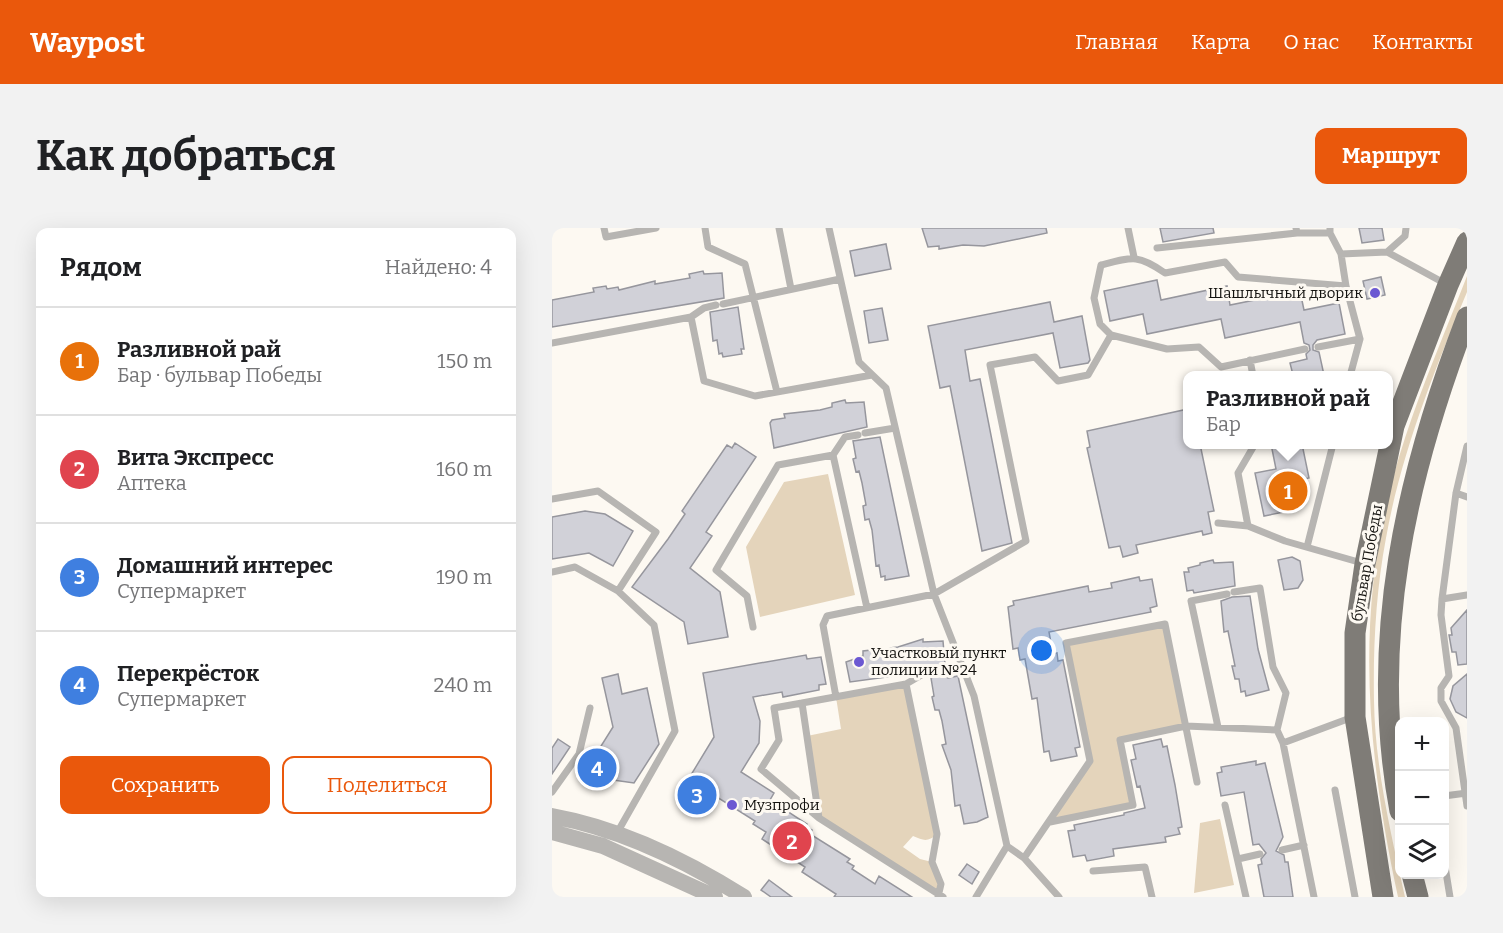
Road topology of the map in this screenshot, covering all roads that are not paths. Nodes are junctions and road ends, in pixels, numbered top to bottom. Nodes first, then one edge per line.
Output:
1 (604, 228) edge
2 (656, 228) edge
3 (705, 228) edge
4 (779, 228) edge
5 (829, 228) edge
6 (1128, 228) edge
7 (1406, 228) edge
8 (1297, 230) edge
9 (1330, 230) edge
10 (1467, 242) edge
11 (1156, 248) dead end
12 (1387, 252) junction
13 (1341, 254) junction
14 (1134, 257) junction
15 (840, 279) junction
16 (1448, 285) junction
17 (1346, 286) junction
18 (791, 289) junction
19 (753, 297) junction
20 (1467, 316) edge
21 (691, 317) junction
22 (1111, 335) junction
23 (1360, 339) junction
24 (552, 343) edge
25 (1318, 347) dead end
26 (1305, 349) dead end
27 (1250, 360) junction
28 (1252, 371) edge
29 (1351, 371) edge
30 (872, 375) junction
31 (777, 392) junction
32 (895, 428) junction
33 (1393, 431) edge
34 (1467, 446) edge
35 (1252, 449) edge
36 (1332, 449) edge
37 (1389, 449) edge
38 (833, 455) junction
39 (1456, 493) junction
40 (1467, 498) edge
41 (552, 499) edge
42 (1218, 523) dead end
43 (1248, 526) junction
44 (1307, 547) junction
45 (1365, 564) junction
46 (552, 572) edge
47 (618, 591) junction
48 (934, 594) junction
49 (1467, 595) edge
50 (1442, 598) junction
51 (867, 608) junction
52 (753, 627) dead end
53 (963, 666) junction
54 (944, 670) dead end
55 (935, 671) dead end
56 (906, 684) junction
57 (836, 697) junction
58 (802, 703) junction
59 (590, 708) dead end
60 (1355, 717) junction
61 (1186, 726) junction
62 (1218, 727) junction
63 (1277, 730) junction
64 (1283, 743) junction
65 (1395, 780) edge
66 (1197, 782) dead end
67 (1335, 790) dead end
68 (552, 792) edge
69 (1466, 792) edge
70 (1449, 795) edge
71 (1225, 805) dead end
72 (1467, 806) edge
73 (552, 816) edge
74 (819, 818) junction
75 (1050, 822) junction
76 (552, 832) edge
77 (616, 835) junction
78 (1304, 845) junction
79 (1007, 846) junction
80 (1282, 849) dead end
81 (1260, 854) dead end
82 (1024, 858) junction
83 (1238, 858) junction
84 (1093, 871) dead end
85 (1413, 879) edge
86 (1447, 879) edge
87 (940, 896) edge
88 (715, 897) edge
89 (744, 897) edge
90 (976, 897) edge
91 (1059, 897) edge
92 (1152, 897) edge
93 (1246, 897) edge
94 (1314, 897) edge
95 (1355, 897) edge
96 (1383, 897) edge
97 (1418, 897) edge
98 (1450, 897) edge

1 - 2 lane
3 - 19 lane
4 - 18 lane
5 - 15 lane
6 - 14 lane
7 - 12 lane
8 - 9 lane
8 - 11 lane
9 - 13 lane
10 - 16 main road, бульвар Победы
12 - 13 lane
12 - 16 lane
13 - 17 lane
14 - 17 lane
14 - 22 lane
15 - 18 lane
15 - 30 lane
16 - 33 main road, бульвар Победы
17 - 23 lane
18 - 19 lane
19 - 21 lane
19 - 31 lane
20 - 65 main road, бульвар Победы
21 - 24 lane
21 - 31 lane
22 - 27 lane
22 - 48 lane
23 - 25 lane
23 - 29 lane
26 - 27 lane
27 - 28 lane
30 - 31 lane
30 - 32 lane
32 - 38 lane
32 - 48 lane
34 - 39 lane
35 - 43 lane
36 - 44 lane
37 - 45 main road, бульвар Победы
38 - 51 lane
38 - 52 lane
39 - 40 lane
39 - 50 lane
41 - 47 lane
42 - 43 lane
43 - 44 lane
44 - 45 lane
45 - 60 main road, бульвар Победы
46 - 47 lane
47 - 77 lane
48 - 51 lane
48 - 53 lane
49 - 50 lane
50 - 69 lane
51 - 57 lane
53 - 54 lane
53 - 79 lane
55 - 56 lane
56 - 57 lane
56 - 87 lane
57 - 58 lane
58 - 74 lane
58 - 74 lane
59 - 68 lane
60 - 64 lane
60 - 96 main road, бульвар Победы
61 - 62 lane
61 - 66 lane
61 - 75 lane
61 - 75 lane
62 - 63 lane
62 - 63 lane
63 - 64 lane
64 - 78 lane
67 - 95 lane
69 - 70 lane
69 - 72 lane
71 - 83 lane
73 - 77 street
74 - 87 lane
75 - 82 lane
76 - 88 street
77 - 89 street
78 - 80 lane
78 - 94 lane
79 - 82 lane
79 - 90 lane
81 - 83 lane
82 - 91 lane
83 - 93 lane
84 - 92 lane
85 - 97 main road
86 - 98 lane

